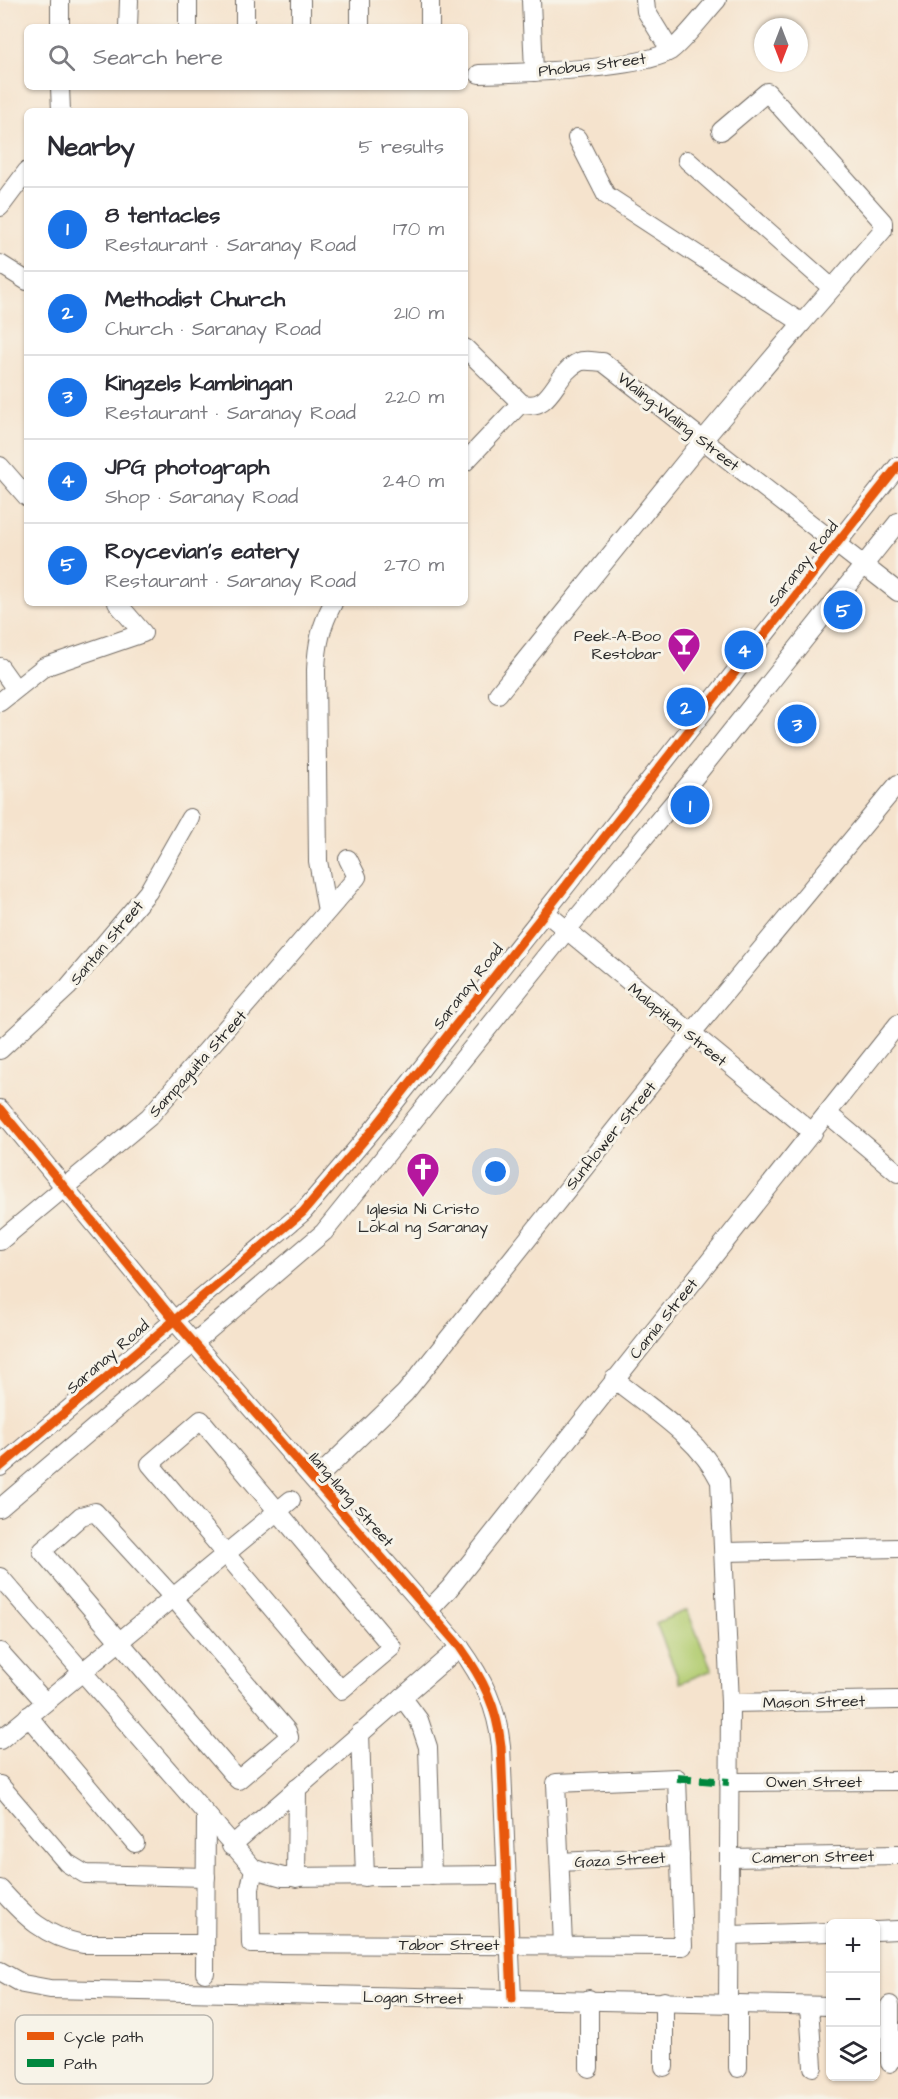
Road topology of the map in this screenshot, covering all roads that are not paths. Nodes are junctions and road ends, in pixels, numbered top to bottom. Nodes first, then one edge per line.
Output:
1 (60, 0) edge
2 (129, 0) edge
3 (188, 0) edge
4 (245, 0) edge
5 (301, 0) edge
6 (360, 0) edge
7 (430, 0) edge
8 (531, 0) edge
9 (645, 0) edge
10 (717, 0) edge
11 (60, 24) edge
12 (128, 24) edge
13 (188, 24) edge
14 (245, 24) edge
15 (301, 24) edge
16 (360, 24) edge
17 (430, 24) edge
18 (670, 50) junction
19 (534, 72) junction
20 (479, 74) dead end
21 (60, 90) edge
22 (61, 108) edge
23 (721, 131) dead end
24 (577, 138) dead end
25 (687, 160) dead end
26 (24, 175) edge
27 (0, 207) edge
28 (0, 264) edge
29 (24, 275) edge
30 (832, 288) junction
31 (802, 323) junction
32 (468, 351) edge
33 (521, 403) junction
34 (704, 439) junction
35 (468, 459) edge
36 (0, 466) edge
37 (898, 466) edge
38 (24, 494) edge
39 (898, 522) edge
40 (836, 544) junction
41 (865, 566) junction
42 (898, 592) edge
43 (120, 606) edge
44 (331, 606) edge
45 (0, 667) edge
46 (15, 688) junction
47 (498, 694) dead end
48 (0, 702) edge
49 (896, 790) edge
50 (190, 818) dead end
51 (348, 859) dead end
52 (327, 911) junction
53 (545, 912) junction
54 (566, 931) junction
55 (898, 1024) edge
56 (691, 1034) junction
57 (0, 1050) edge
58 (0, 1109) edge
59 (828, 1114) junction
60 (813, 1133) junction
61 (898, 1173) edge
62 (66, 1186) junction
63 (0, 1241) edge
64 (173, 1319) junction
65 (193, 1342) junction
66 (614, 1379) junction
67 (0, 1467) edge
68 (315, 1480) junction
69 (285, 1505) junction
70 (0, 1508) edge
71 (898, 1548) edge
72 (725, 1552) junction
73 (225, 1553) junction
74 (0, 1577) edge
75 (172, 1596) junction
76 (428, 1611) junction
77 (120, 1639) junction
78 (460, 1647) junction
79 (0, 1652) edge
80 (81, 1672) junction
81 (402, 1697) junction
82 (898, 1700) edge
83 (45, 1702) junction
84 (730, 1702) junction
85 (28, 1716) junction
86 (360, 1733) junction
87 (0, 1740) edge
88 (898, 1781) edge
89 (729, 1782) junction
90 (0, 1785) edge
91 (297, 1788) junction
92 (206, 1815) junction
93 (135, 1843) dead end
94 (231, 1846) junction
95 (898, 1855) edge
96 (680, 1856) junction
97 (729, 1858) junction
98 (560, 1862) junction
99 (254, 1869) junction
100 (505, 1875) junction
101 (432, 1876) junction
102 (206, 1877) junction
103 (365, 1877) junction
104 (296, 1878) junction
105 (0, 1889) edge
106 (898, 1930) edge
107 (880, 1931) edge
108 (826, 1932) edge
109 (730, 1935) junction
110 (205, 1944) junction
111 (509, 1944) junction
112 (563, 1945) junction
113 (0, 1971) edge
114 (205, 1973) dead end
115 (512, 1999) junction
116 (590, 1999) junction
117 (664, 2001) junction
118 (733, 2005) junction
119 (888, 2005) edge
120 (809, 2006) junction
121 (826, 2006) edge
122 (890, 2063) dead end
123 (664, 2067) dead end
124 (813, 2067) dead end
125 (590, 2068) dead end
126 (738, 2068) dead end

1 - 11 street
2 - 12 street
3 - 13 street
4 - 14 street
5 - 15 street
6 - 16 street
7 - 17 street
8 - 19 street
9 - 18 street
10 - 18 street, Phobus Street
18 - 19 street, Phobus Street
19 - 20 street, Phobus Street
21 - 22 street
23 - 30 street
24 - 31 street
25 - 30 street
26 - 27 street
28 - 29 street
30 - 31 street
31 - 34 street
32 - 33 street
33 - 34 street, Waling-Waling Street
33 - 35 street
34 - 40 street, Waling-Waling Street
34 - 47 street
36 - 38 street
37 - 40 street, Saranay Road
39 - 41 street
40 - 41 street, Waling-Waling Street
40 - 53 street, Saranay Road
41 - 42 street, Waling-Waling Street
41 - 54 street
43 - 46 street
44 - 52 street
45 - 46 street
46 - 48 street
49 - 56 street, Sunflower Street
50 - 57 street, Santan Street
51 - 52 street, Sampaguita Street
52 - 62 street, Sampaguita Street
53 - 54 street, Malapitan Street
53 - 64 street, Saranay Road
54 - 56 street, Malapitan Street
54 - 65 street
55 - 59 street, Camia Street
56 - 60 street, Malapitan Street
56 - 68 street, Sunflower Street
58 - 62 street, Ilang-Ilang Street
59 - 60 street, Camia Street
59 - 61 street
60 - 66 street, Camia Street
62 - 63 street, Sampaguita Street
62 - 64 street, Ilang-Ilang Street
64 - 65 street, Ilang-Ilang Street
64 - 67 street, Saranay Road
65 - 68 street, Ilang-Ilang Street
65 - 70 street
66 - 72 street
66 - 76 street, Camia Street
68 - 76 street, Ilang-Ilang Street
69 - 73 street
69 - 73 street
69 - 73 street
71 - 72 street
72 - 84 street
73 - 75 street
74 - 80 street
75 - 77 street
75 - 77 street
75 - 77 street
76 - 78 street, Ilang-Ilang Street
77 - 80 street
78 - 81 street
78 - 100 street, Ilang-Ilang Street
79 - 83 street
80 - 83 street
80 - 92 street
81 - 86 street
81 - 101 street
82 - 84 street, Mason Street
83 - 85 street
84 - 89 street
85 - 87 street
85 - 93 street
86 - 91 street
86 - 103 street
88 - 89 street, Owen Street
89 - 97 street
90 - 102 street
91 - 94 street
91 - 104 street
92 - 94 street
92 - 102 street
94 - 99 street
95 - 97 street, Cameron Street
96 - 98 street, Gaza Street
96 - 98 street
96 - 112 street, Tabor Street
97 - 109 street
98 - 112 street
99 - 104 street
99 - 111 street, Tabor Street
100 - 101 street
100 - 111 street, Ilang-Ilang Street
101 - 103 street
102 - 110 street
103 - 104 street
105 - 110 street
106 - 107 street
108 - 109 street
109 - 118 street
110 - 114 street
111 - 112 street, Tabor Street
111 - 115 street, Ilang-Ilang Street
113 - 115 street, Logan Street
115 - 116 street, Logan Street
116 - 117 street, Logan Street
116 - 125 street
117 - 118 street, Logan Street
117 - 123 street
118 - 120 street, Logan Street
118 - 126 street
119 - 122 street
120 - 121 street, Logan Street
120 - 124 street

